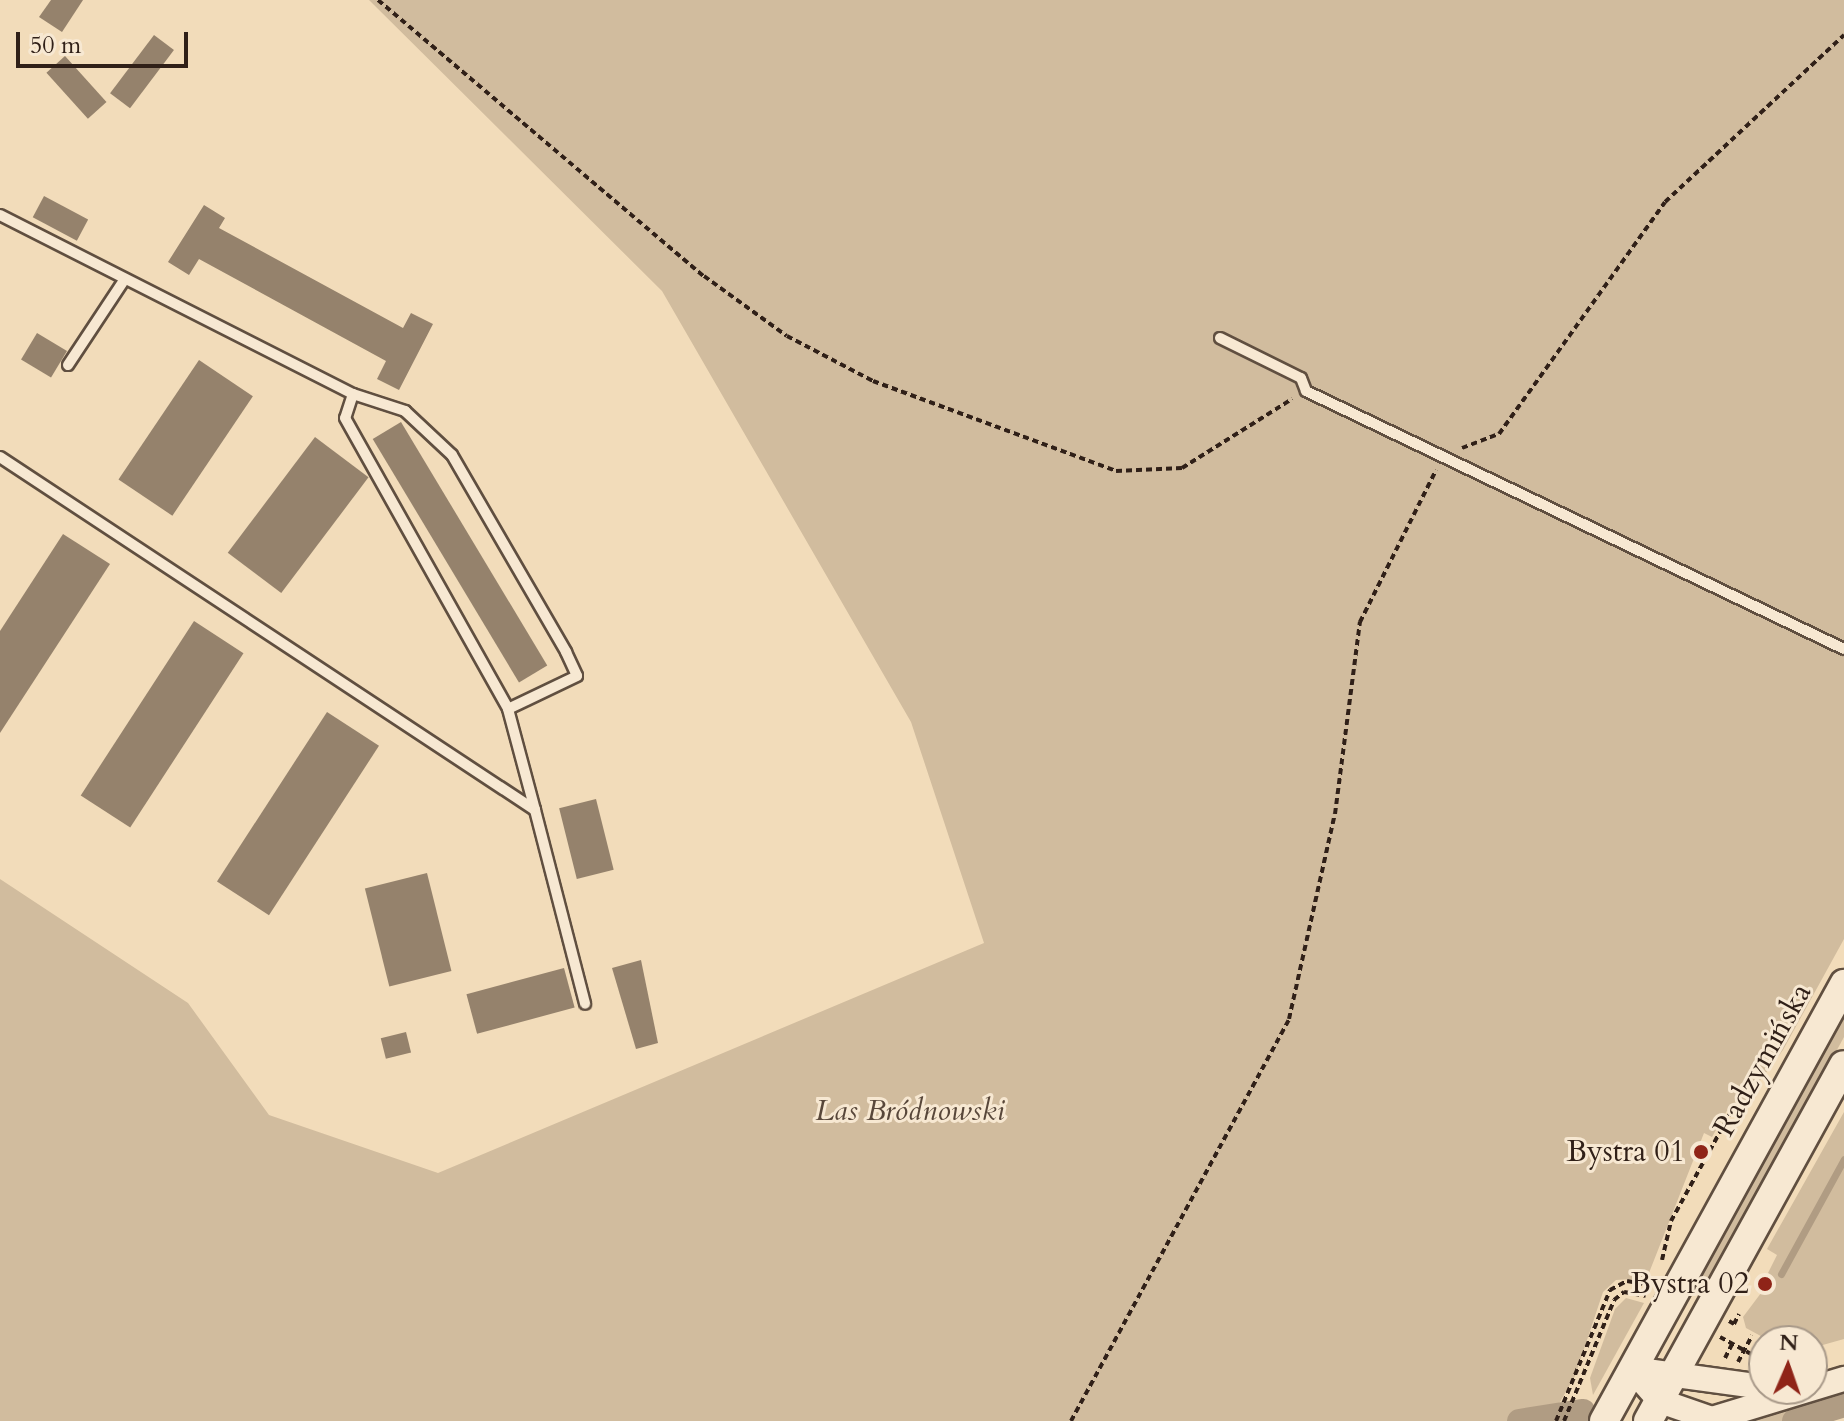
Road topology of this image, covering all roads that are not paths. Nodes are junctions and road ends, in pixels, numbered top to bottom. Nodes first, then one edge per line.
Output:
1 (0, 215) edge
2 (125, 279) junction
3 (1220, 338) dead end
4 (68, 365) dead end
5 (353, 394) junction
6 (0, 457) edge
7 (1844, 649) edge
8 (508, 709) junction
9 (535, 810) junction
10 (1844, 984) edge
11 (585, 1004) dead end
12 (1844, 1065) edge
13 (1707, 1329) junction
14 (1632, 1369) junction
15 (1728, 1371) junction
16 (1674, 1375) junction
17 (1748, 1380) edge
18 (1762, 1405) edge
19 (1654, 1411) edge
20 (1604, 1421) edge

1 - 2 lane
2 - 4 lane
2 - 5 lane
3 - 7 lane
5 - 8 lane
5 - 8 lane
6 - 9 lane
8 - 9 lane
9 - 11 lane
10 - 14 main road, Radzymińska
12 - 13 main road
13 - 15 street
13 - 16 main road
14 - 16 street
14 - 19 street
14 - 20 main road, Radzymińska
15 - 16 street
15 - 17 street
16 - 19 main road
18 - 19 street

